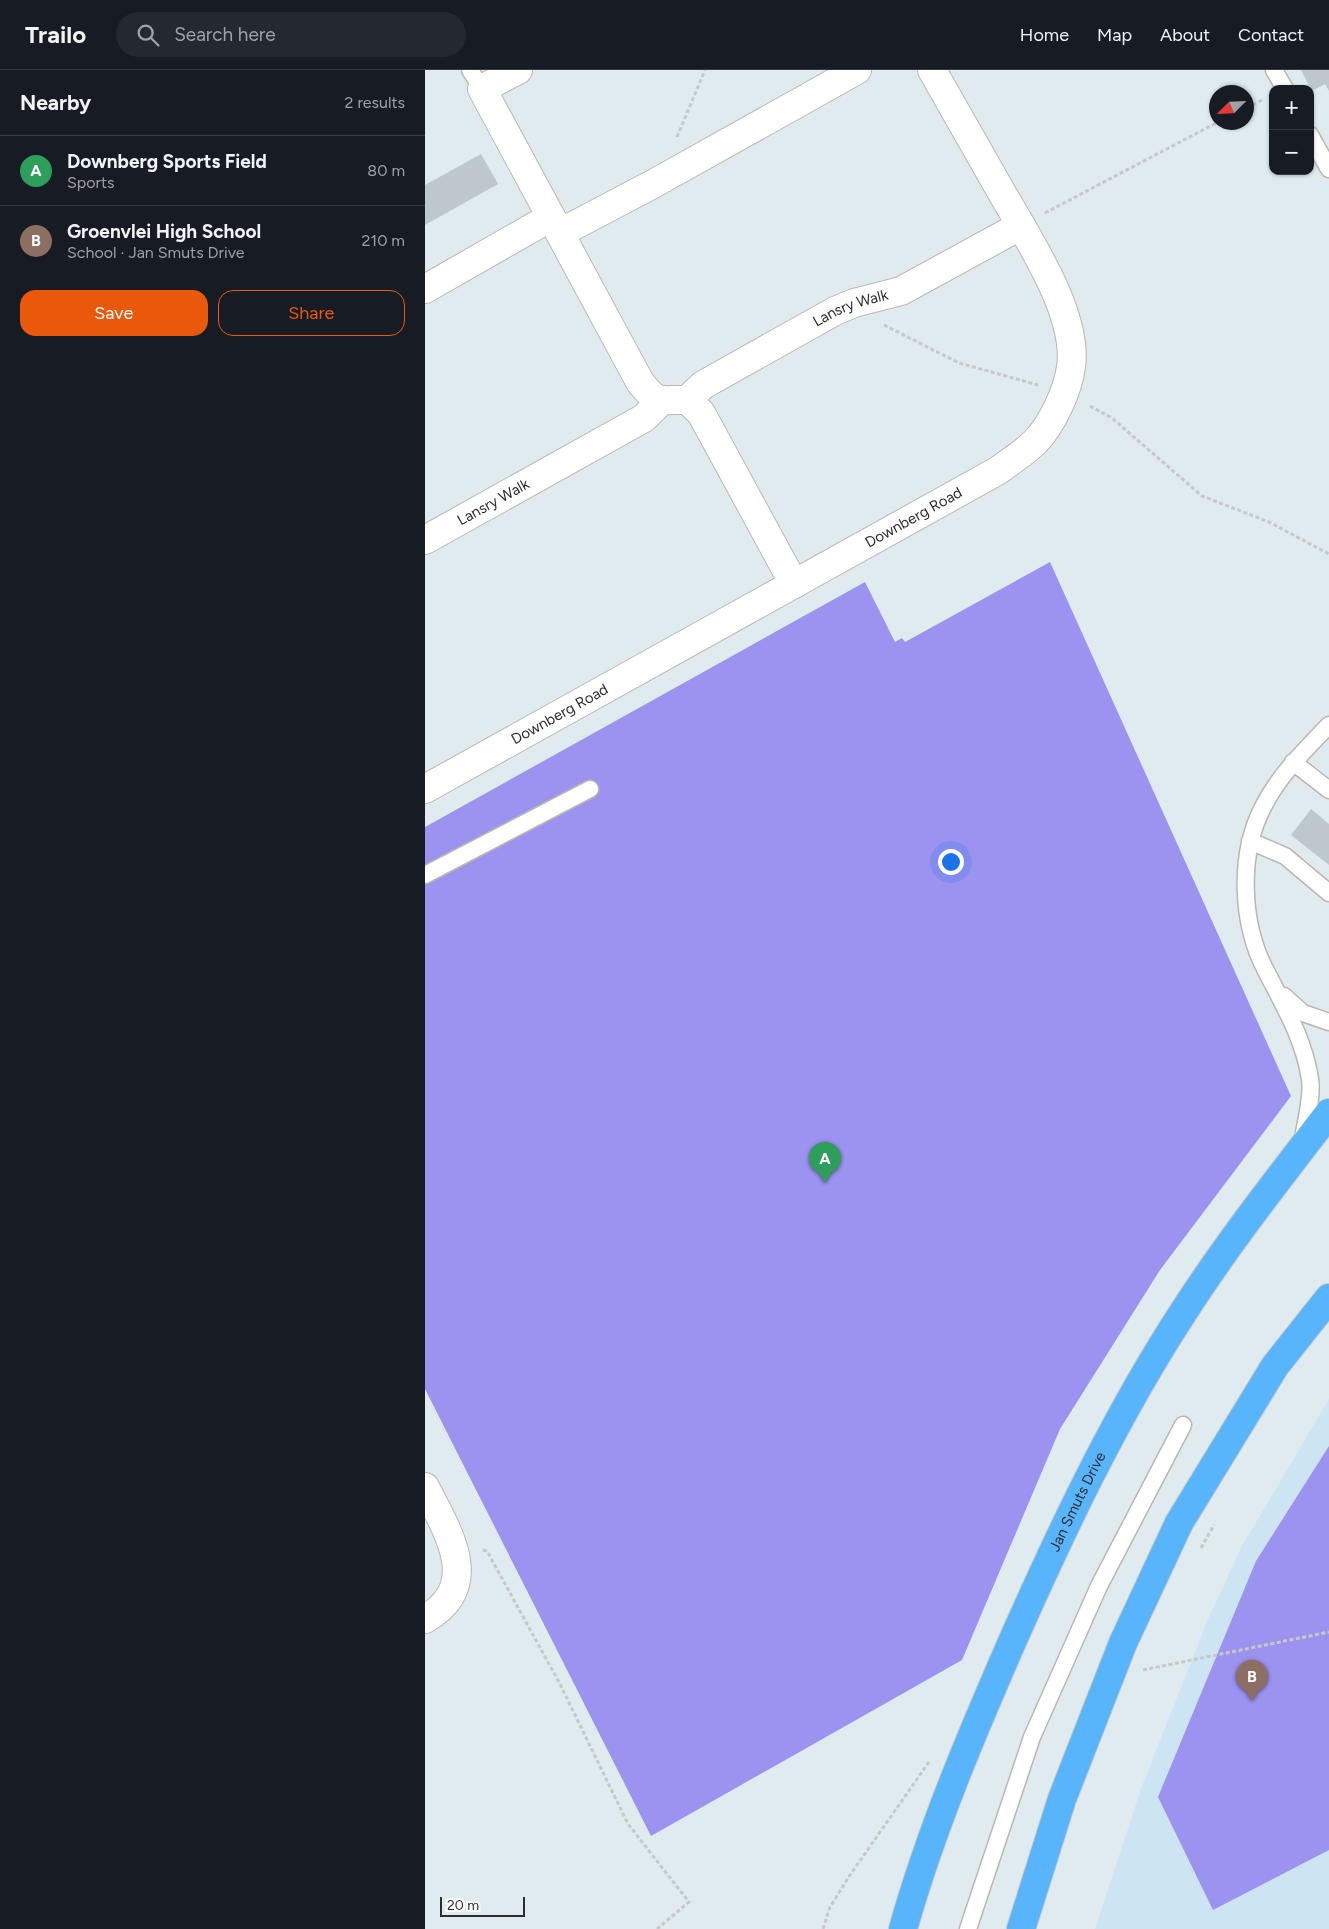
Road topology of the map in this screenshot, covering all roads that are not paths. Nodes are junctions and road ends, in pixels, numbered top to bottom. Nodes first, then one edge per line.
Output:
1 (518, 70) edge
2 (857, 70) edge
3 (932, 70) edge
4 (1274, 70) edge
5 (476, 80) edge
6 (1283, 85) edge
7 (1314, 142) edge
8 (1329, 169) edge
9 (555, 225) junction
10 (1020, 226) junction
11 (425, 289) edge
12 (687, 400) junction
13 (660, 402) junction
14 (425, 540) edge
15 (794, 584) junction
16 (1329, 725) edge
17 (1293, 762) junction
18 (590, 788) dead end
19 (425, 789) edge
20 (1329, 790) edge
21 (1250, 841) junction
22 (425, 875) edge
23 (1329, 893) edge
24 (1278, 991) junction
25 (1329, 1022) edge
26 (1329, 1113) edge
27 (1301, 1149) junction
28 (1329, 1298) edge
29 (1183, 1425) dead end
30 (425, 1486) edge
31 (425, 1618) edge
32 (903, 1929) edge
33 (969, 1929) edge
34 (1021, 1929) edge

1 - 5 street
2 - 9 street
3 - 10 street, Downberg Road
4 - 6 lane
5 - 9 street
7 - 8 lane
9 - 11 street
9 - 13 street
10 - 12 street, Lansry Walk
10 - 15 street, Downberg Road
12 - 13 street
12 - 15 street
13 - 14 street, Lansry Walk
15 - 19 street, Downberg Road
16 - 17 lane
17 - 20 lane
17 - 21 lane
18 - 22 lane
21 - 23 lane
21 - 24 lane
24 - 25 lane
24 - 27 lane
26 - 27 main road, Jan Smuts Drive
27 - 32 main road, Jan Smuts Drive
28 - 34 main road
29 - 33 lane
30 - 31 street

